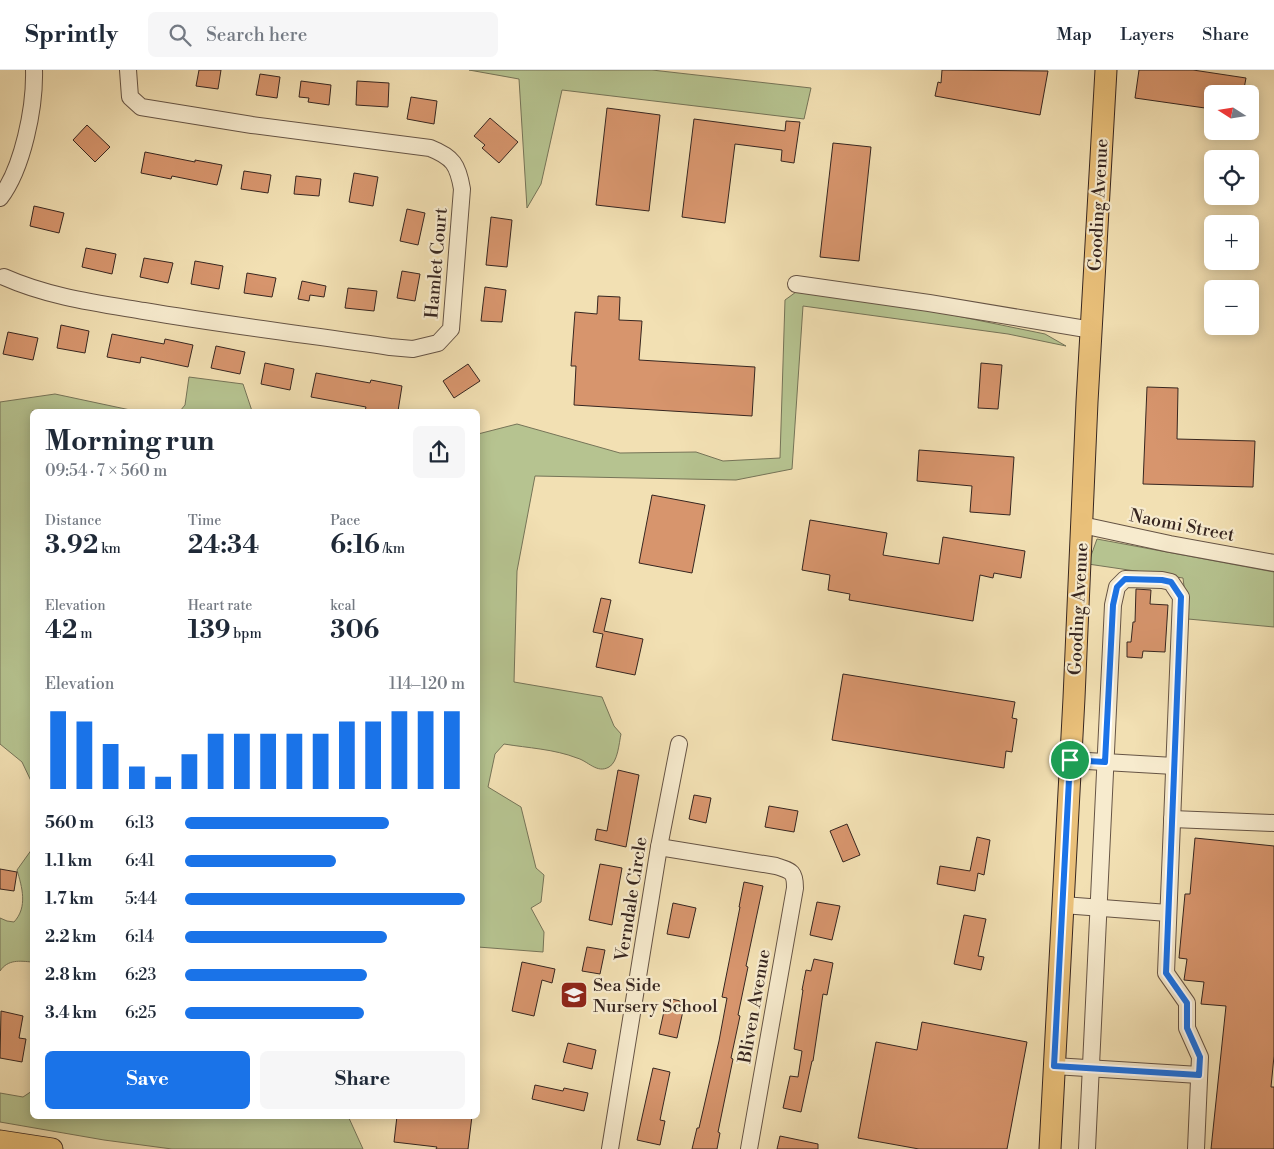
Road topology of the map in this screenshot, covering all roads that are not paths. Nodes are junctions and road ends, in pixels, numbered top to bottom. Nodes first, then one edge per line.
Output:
1 (34, 70) edge
2 (128, 70) edge
3 (1106, 70) edge
4 (0, 198) edge
5 (4, 276) dead end
6 (796, 284) dead end
7 (1092, 330) junction
8 (1082, 525) junction
9 (1274, 563) edge
10 (680, 744) dead end
11 (1070, 760) junction
12 (1105, 762) junction
13 (1174, 766) junction
14 (1172, 819) junction
15 (1274, 823) edge
16 (659, 847) junction
17 (1063, 905) junction
18 (1098, 908) junction
19 (1168, 913) junction
20 (1054, 1066) junction
21 (1091, 1068) junction
22 (1199, 1075) junction
23 (0, 1140) edge
24 (52, 1149) edge
25 (610, 1149) edge
26 (749, 1149) edge
27 (1050, 1149) edge
28 (1087, 1149) edge
29 (1196, 1149) edge

1 - 4 street
2 - 5 street, Hamlet Court
3 - 7 main road, Gooding Avenue
6 - 7 street
7 - 8 main road, Gooding Avenue
8 - 9 street, Naomi Street
8 - 11 main road, Gooding Avenue
10 - 16 street, Verndale Circle
11 - 12 street
11 - 17 main road, Gooding Avenue
12 - 13 street
12 - 13 street
12 - 18 street
13 - 14 street
14 - 15 street
14 - 19 street
16 - 25 street, Verndale Circle
16 - 26 street, Bliven Avenue
17 - 18 street
17 - 20 main road, Gooding Avenue
18 - 19 street
18 - 21 street
19 - 22 street
20 - 21 street
20 - 27 main road, Gooding Avenue
21 - 22 street
21 - 28 street
22 - 29 street
23 - 24 main road

